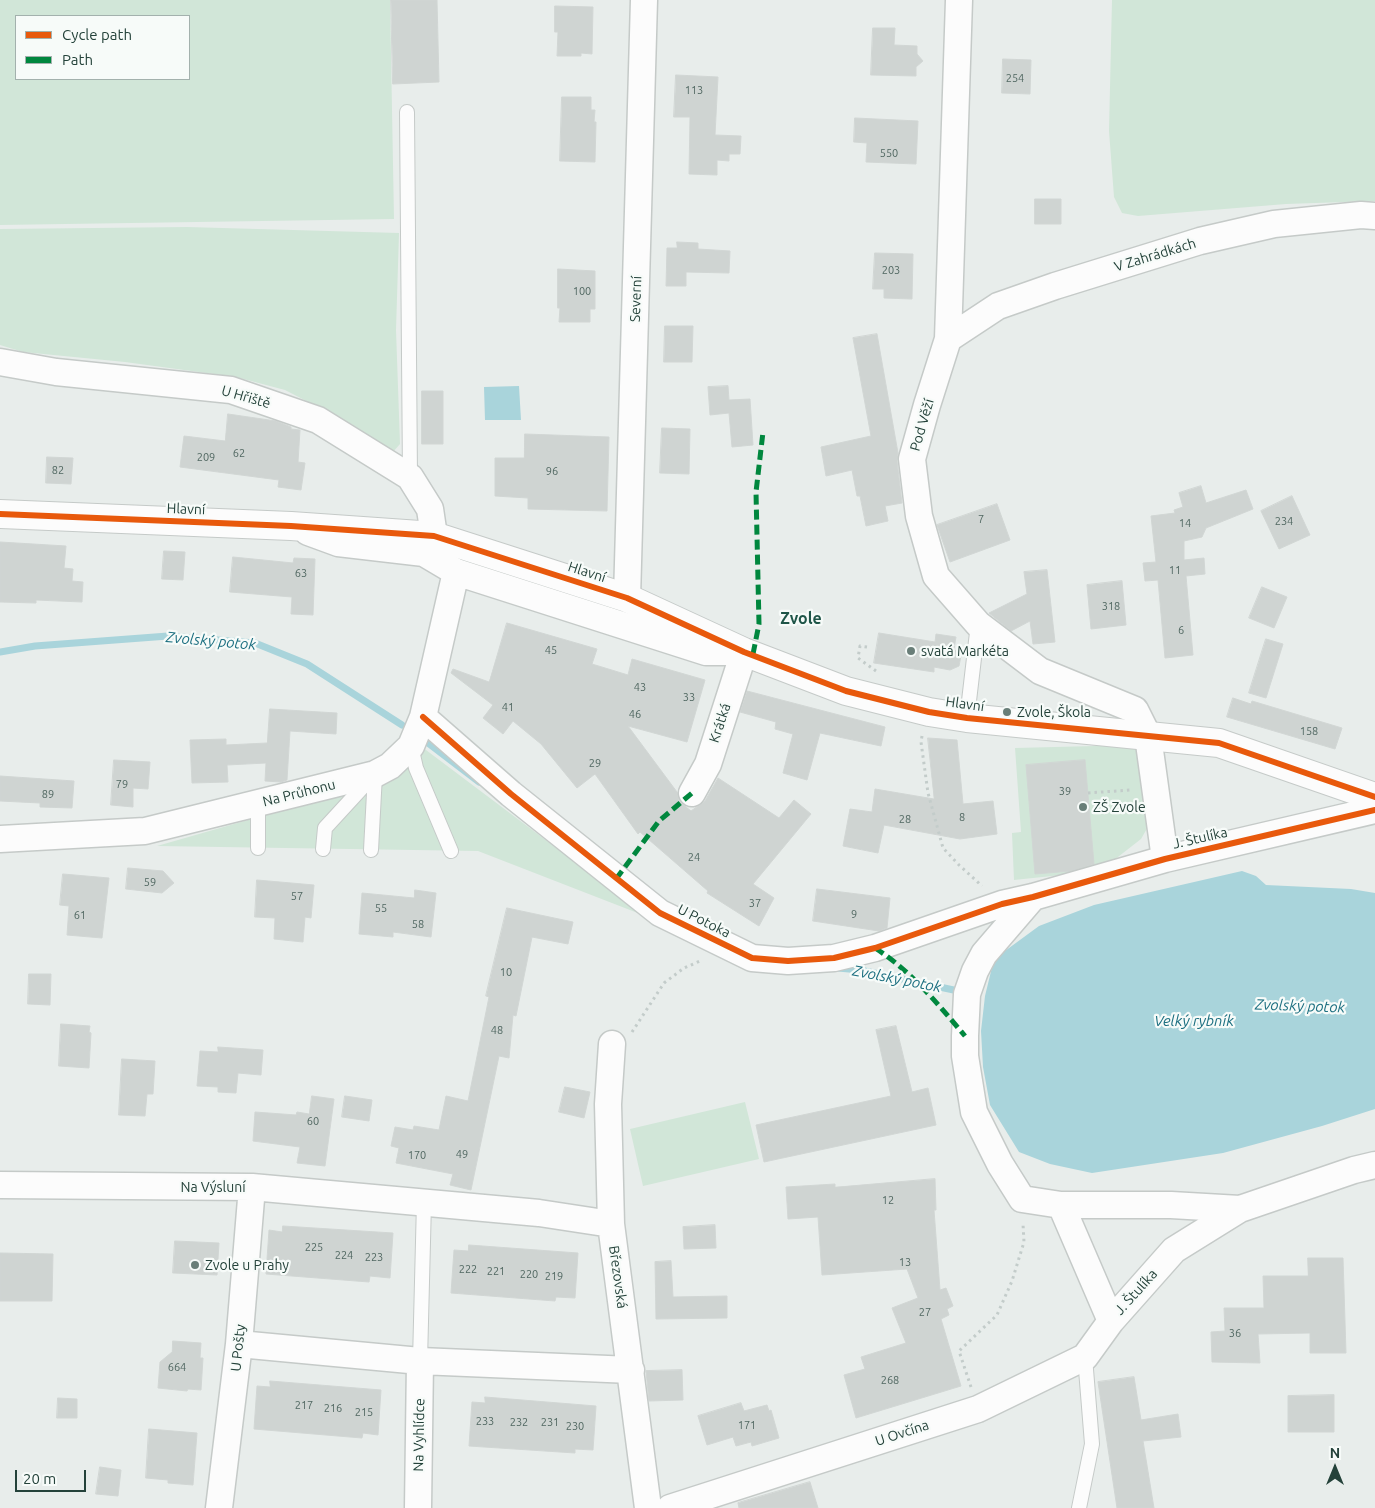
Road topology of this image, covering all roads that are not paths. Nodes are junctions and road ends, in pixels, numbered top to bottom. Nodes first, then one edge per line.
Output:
1 (644, 0) edge
2 (959, 0) edge
3 (407, 112) dead end
4 (1375, 216) edge
5 (948, 340) junction
6 (0, 362) edge
7 (410, 477) junction
8 (0, 514) edge
9 (291, 526) junction
10 (434, 536) junction
11 (456, 572) junction
12 (627, 598) junction
13 (978, 624) junction
14 (744, 652) junction
15 (423, 717) junction
16 (967, 718) junction
17 (1148, 736) junction
18 (411, 746) junction
19 (375, 774) junction
20 (692, 793) dead end
21 (1375, 797) edge
22 (258, 803) junction
23 (1375, 810) edge
24 (0, 839) edge
25 (258, 848) dead end
26 (323, 849) dead end
27 (371, 850) dead end
28 (451, 851) dead end
29 (1165, 859) junction
30 (1033, 897) junction
31 (612, 1044) road end
32 (1375, 1165) edge
33 (0, 1185) edge
34 (252, 1187) junction
35 (424, 1202) junction
36 (1061, 1205) junction
37 (1240, 1209) junction
38 (611, 1224) junction
39 (1111, 1321) junction
40 (239, 1344) junction
41 (1085, 1357) junction
42 (420, 1361) junction
43 (631, 1370) junction
44 (218, 1508) edge
45 (418, 1508) edge
46 (648, 1508) edge
47 (670, 1508) edge
48 (1079, 1508) edge

1 - 12 street, Severní
2 - 5 street, Pod Věží
3 - 7 lane
4 - 5 street, V Zahrádkách
5 - 13 street, Pod Věží
6 - 7 street, U Hřiště
7 - 10 street, U Hřiště
8 - 9 street, Hlavní
9 - 10 street, Hlavní
9 - 11 street, Hlavní
10 - 12 street, Hlavní
11 - 14 street, Hlavní
11 - 15 street, Na Průhonu
12 - 14 street, Hlavní
13 - 16 lane
13 - 17 street, Pod Věží
14 - 16 street, Hlavní
14 - 20 street, Krátká
15 - 18 street, Na Průhonu
15 - 30 street, U Potoka
16 - 17 street, Hlavní
17 - 21 street
17 - 29 street, J. Štulíka
18 - 19 street, Na Průhonu
18 - 28 lane
19 - 22 street, Na Průhonu
19 - 26 lane
19 - 27 lane
22 - 24 street, Na Průhonu
22 - 25 lane
23 - 29 street, J. Štulíka
29 - 30 street, J. Štulíka
30 - 36 street, J. Štulíka
31 - 38 street, Březovská
32 - 37 street, J. Štulíka
33 - 34 street, Na Výsluní
34 - 35 street, Na Výsluní
34 - 40 street, U Pošty
35 - 38 street, Na Výsluní
35 - 42 lane
36 - 37 street, J. Štulíka
36 - 39 street, J. Štulíka
37 - 39 street, J. Štulíka
38 - 43 street, Březovská
39 - 41 street, U Ovčína
40 - 42 street
40 - 44 street, U Pošty
41 - 47 street, U Ovčína
41 - 48 lane
42 - 43 street
42 - 45 street, Na Vyhlídce
43 - 46 street, Březovská

